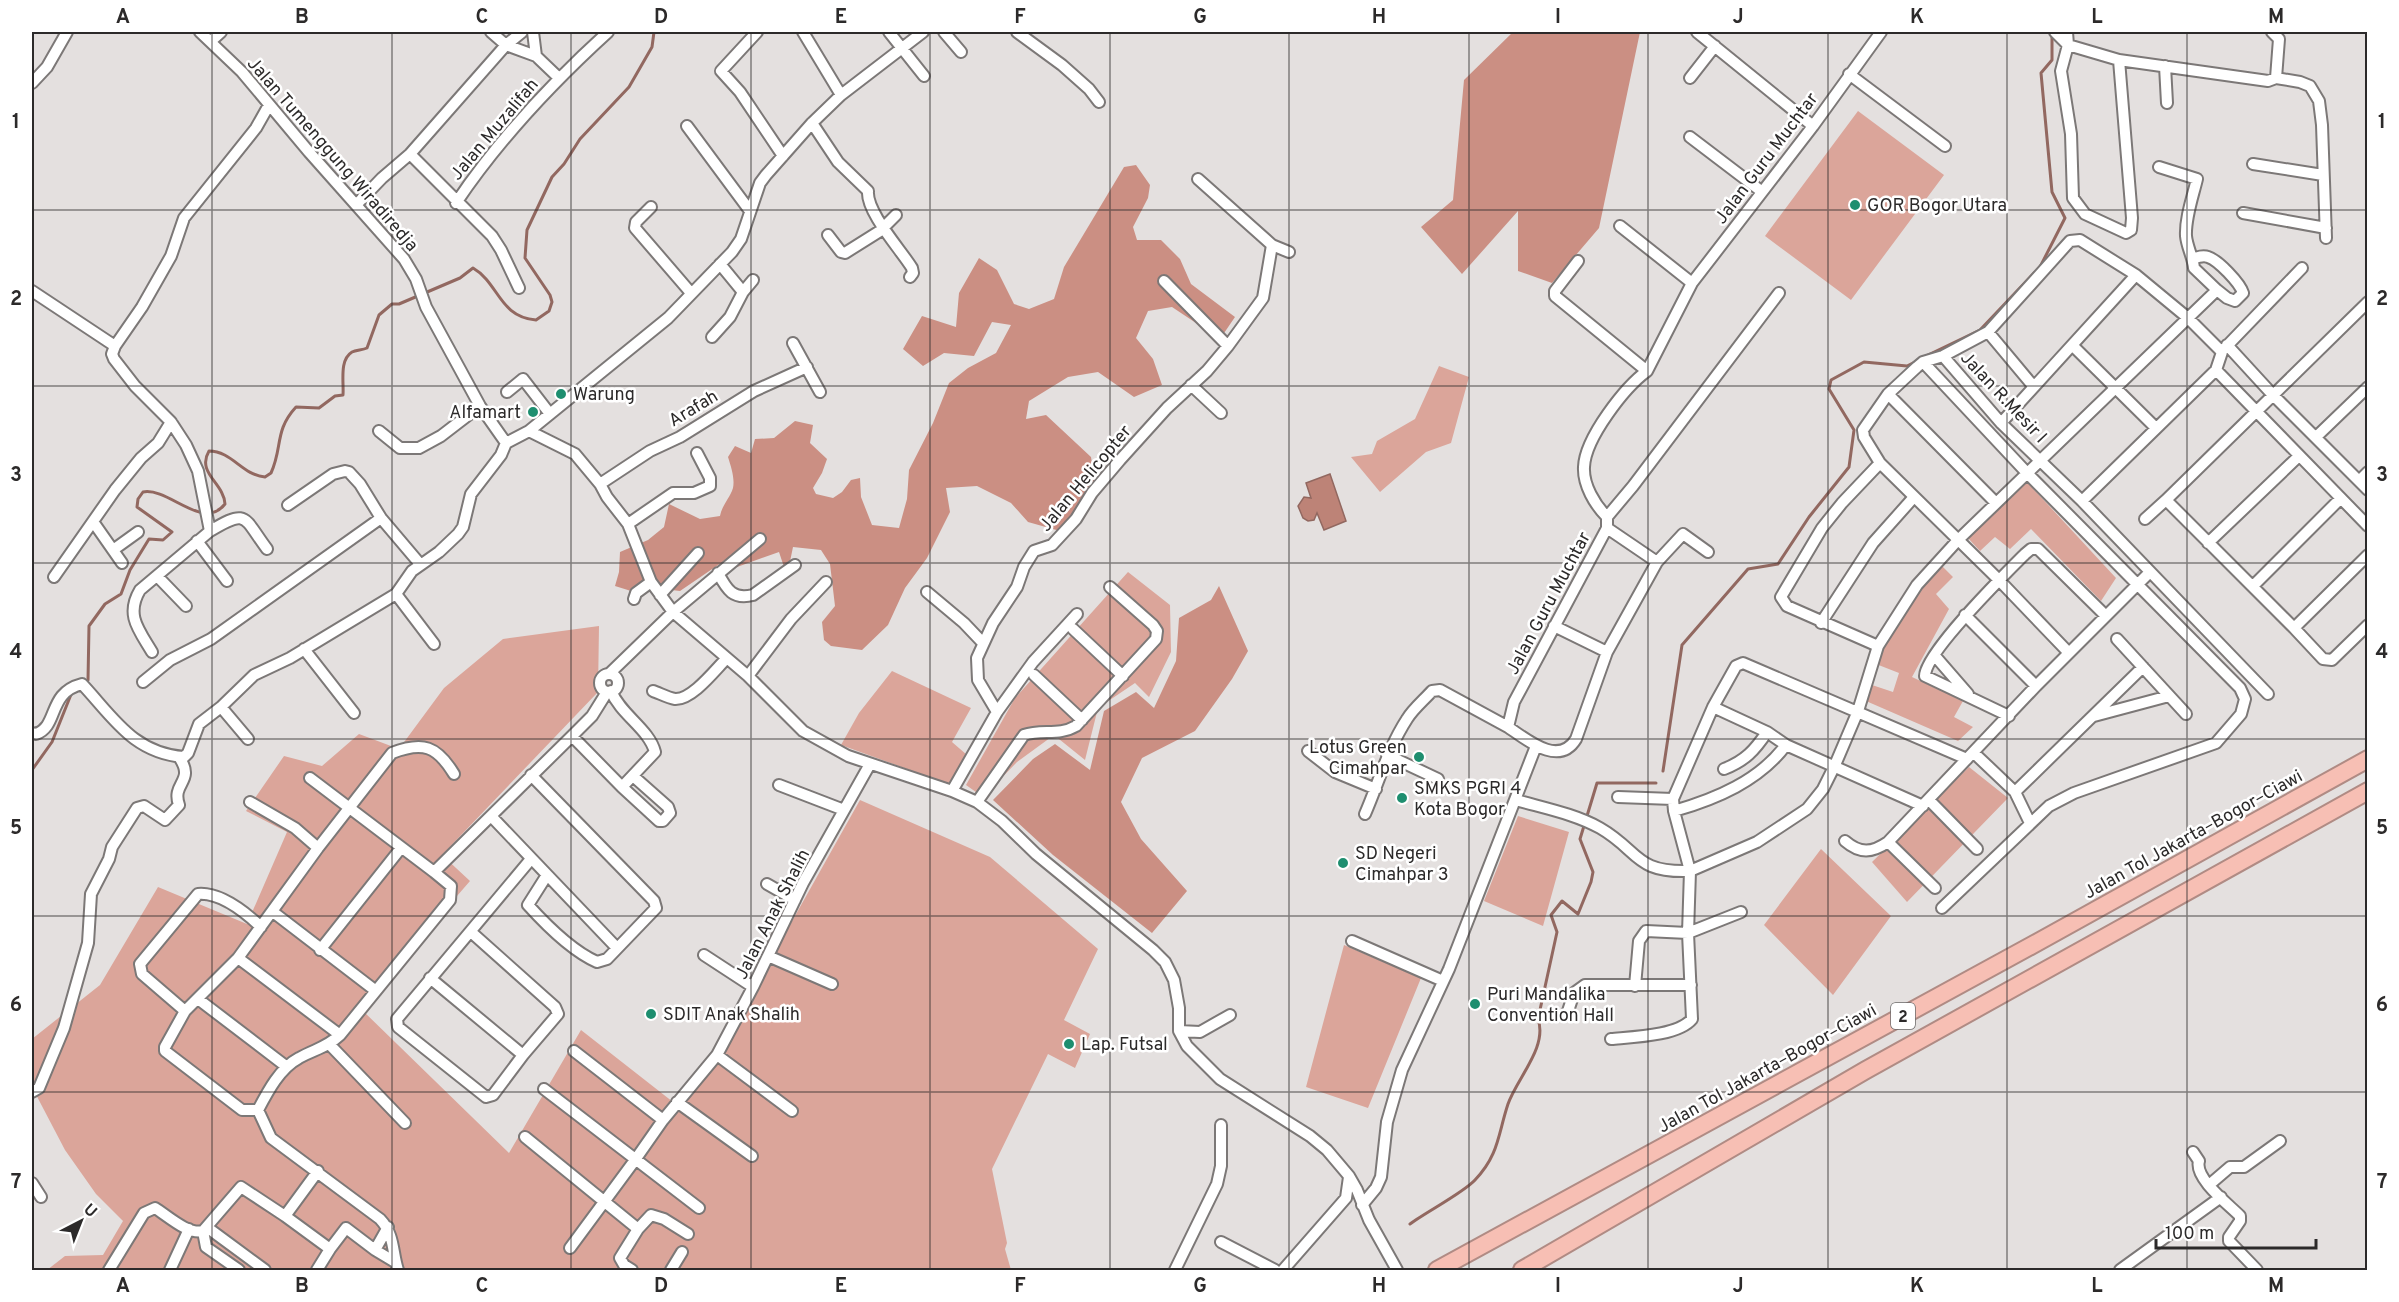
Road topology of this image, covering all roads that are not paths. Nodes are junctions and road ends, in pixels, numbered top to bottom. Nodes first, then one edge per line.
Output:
1 (67, 32) edge
2 (200, 32) edge
3 (221, 32) edge
4 (491, 32) edge
5 (522, 32) edge
6 (532, 32) edge
7 (608, 32) edge
8 (757, 32) edge
9 (803, 32) edge
10 (889, 32) edge
11 (923, 32) edge
12 (944, 32) edge
13 (1017, 32) edge
14 (1697, 32) edge
15 (1881, 32) edge
16 (2056, 32) edge
17 (2067, 32) edge
18 (2272, 32) edge
19 (210, 41) junction
20 (506, 45) junction
21 (2068, 45) junction
22 (1715, 46) junction
23 (903, 48) junction
24 (961, 52) dead end
25 (536, 56) junction
26 (2119, 60) junction
27 (2165, 66) junction
28 (1849, 74) junction
29 (924, 76) dead end
30 (558, 78) junction
31 (1690, 78) dead end
32 (2276, 78) junction
33 (32, 82) edge
34 (841, 95) junction
35 (1099, 102) dead end
36 (2167, 103) dead end
37 (268, 105) junction
38 (812, 123) junction
39 (687, 126) dead end
40 (1813, 126) junction
41 (1690, 137) dead end
42 (1945, 146) dead end
43 (410, 154) junction
44 (783, 156) junction
45 (2253, 164) dead end
46 (2159, 166) dead end
47 (2323, 175) junction
48 (1198, 179) dead end
49 (1761, 191) junction
50 (456, 203) junction
51 (356, 205) junction
52 (651, 207) dead end
53 (750, 211) junction
54 (2243, 213) dead end
55 (896, 215) dead end
56 (1620, 226) dead end
57 (884, 227) junction
58 (828, 235) dead end
59 (1272, 245) junction
60 (1289, 252) dead end
61 (2193, 259) junction
62 (1578, 261) dead end
63 (720, 264) junction
64 (2302, 268) dead end
65 (2136, 275) junction
66 (910, 277) dead end
67 (753, 280) dead end
68 (1164, 281) dead end
69 (1692, 284) junction
70 (519, 288) dead end
71 (2217, 290) junction
72 (32, 291) edge
73 (743, 292) junction
74 (691, 293) junction
75 (1779, 293) dead end
76 (2367, 302) edge
77 (2188, 318) junction
78 (1988, 332) junction
79 (712, 338) dead end
80 (793, 343) dead end
81 (115, 346) junction
82 (1228, 346) junction
83 (2073, 346) junction
84 (2225, 348) junction
85 (1943, 356) junction
86 (1923, 362) junction
87 (807, 367) junction
88 (2216, 370) junction
89 (1647, 371) junction
90 (1191, 385) junction
91 (2034, 387) junction
92 (2367, 387) edge
93 (2116, 388) junction
94 (820, 392) dead end
95 (507, 393) dead end
96 (1888, 394) junction
97 (2272, 394) junction
98 (480, 406) junction
99 (2256, 410) junction
100 (1221, 413) dead end
101 (549, 414) junction
102 (171, 422) junction
103 (2001, 423) junction
104 (2156, 428) junction
105 (379, 431) dead end
106 (529, 431) junction
107 (2316, 437) junction
108 (506, 443) junction
109 (697, 453) dead end
110 (2299, 456) junction
111 (2041, 460) junction
112 (1880, 463) junction
113 (2367, 472) edge
114 (2028, 474) junction
115 (2358, 481) junction
116 (600, 484) junction
117 (2367, 490) edge
118 (1914, 497) junction
119 (2340, 499) junction
120 (2166, 500) junction
121 (2082, 501) junction
122 (1996, 502) junction
123 (288, 506) dead end
124 (381, 518) junction
125 (2145, 519) dead end
126 (1607, 522) junction
127 (94, 523) junction
128 (628, 524) junction
129 (2367, 526) edge
130 (210, 531) junction
131 (138, 532) dead end
132 (760, 539) dead end
133 (1958, 540) junction
134 (197, 541) junction
135 (2208, 543) junction
136 (267, 549) dead end
137 (113, 550) junction
138 (1708, 552) dead end
139 (698, 553) dead end
140 (2367, 555) edge
141 (1657, 562) junction
142 (123, 563) dead end
143 (420, 564) junction
144 (795, 565) dead end
145 (2150, 572) junction
146 (717, 573) junction
147 (54, 576) dead end
148 (158, 577) junction
149 (1999, 580) junction
150 (227, 581) dead end
151 (651, 582) junction
152 (826, 582) dead end
153 (2137, 585) junction
154 (2253, 586) junction
155 (1110, 587) dead end
156 (927, 592) dead end
157 (396, 594) junction
158 (660, 595) junction
159 (634, 599) dead end
160 (186, 606) dead end
161 (673, 612) junction
162 (1077, 614) dead end
163 (1965, 615) junction
164 (2106, 616) junction
165 (1821, 622) junction
166 (2367, 625) edge
167 (1554, 626) junction
168 (2294, 628) junction
169 (1072, 629) dead end
170 (2116, 639) dead end
171 (983, 643) junction
172 (434, 644) dead end
173 (1878, 646) junction
174 (304, 649) junction
175 (152, 652) dead end
176 (1607, 652) junction
177 (2069, 653) junction
178 (1935, 656) junction
179 (726, 659) junction
180 (2143, 667) junction
181 (1034, 675) dead end
182 (748, 676) junction
183 (1123, 676) junction
184 (613, 677) junction
185 (143, 682) dead end
186 (2036, 686) junction
187 (609, 691) junction
188 (653, 691) dead end
189 (2268, 694) dead end
190 (2169, 696) junction
191 (1970, 697) junction
192 (221, 707) junction
193 (1713, 707) junction
194 (1858, 711) junction
195 (997, 712) junction
196 (354, 713) dead end
197 (2186, 714) dead end
198 (2009, 716) junction
199 (2092, 716) junction
200 (1082, 720) junction
201 (1508, 727) junction
202 (1767, 732) junction
203 (32, 733) edge
204 (572, 736) junction
205 (248, 739) dead end
206 (1786, 745) junction
207 (1536, 746) junction
208 (1308, 751) dead end
209 (1387, 755) junction
210 (1971, 756) junction
211 (179, 757) junction
212 (2367, 759) edge
213 (870, 764) junction
214 (1835, 765) junction
215 (1724, 769) dead end
216 (453, 774) dead end
217 (531, 775) junction
218 (633, 776) junction
219 (310, 778) dead end
220 (1438, 779) dead end
221 (779, 785) dead end
222 (622, 787) junction
223 (1376, 789) junction
224 (952, 791) junction
225 (2367, 791) edge
226 (2015, 792) junction
227 (1618, 797) dead end
228 (250, 801) dead end
229 (1516, 801) junction
230 (977, 802) junction
231 (1926, 803) junction
232 (1674, 805) junction
233 (350, 808) junction
234 (844, 810) junction
235 (1365, 814) dead end
236 (491, 816) junction
237 (2030, 823) junction
238 (1845, 841) dead end
239 (1888, 842) junction
240 (318, 848) junction
241 (401, 848) junction
242 (1977, 849) dead end
243 (531, 859) junction
244 (434, 872) junction
245 (1690, 872) junction
246 (547, 875) junction
247 (767, 884) dead end
248 (1935, 888) dead end
249 (795, 900) junction
250 (1942, 908) dead end
251 (273, 912) junction
252 (1741, 912) dead end
253 (261, 927) junction
254 (471, 932) junction
255 (1688, 933) junction
256 (1352, 941) dead end
257 (617, 948) junction
258 (320, 950) junction
259 (704, 954) dead end
260 (768, 956) junction
261 (238, 958) junction
262 (430, 978) junction
263 (1443, 981) junction
264 (832, 984) dead end
265 (1691, 985) junction
266 (1635, 986) junction
267 (753, 987) junction
268 (376, 992) junction
269 (198, 999) junction
270 (185, 1011) junction
271 (1568, 1011) dead end
272 (1230, 1015) dead end
273 (1179, 1032) junction
274 (340, 1035) junction
275 (1611, 1039) dead end
276 (330, 1045) junction
277 (574, 1052) dead end
278 (523, 1055) junction
279 (717, 1055) junction
280 (287, 1067) junction
281 (544, 1089) dead end
282 (32, 1092) edge
283 (677, 1102) junction
284 (258, 1110) junction
285 (792, 1111) dead end
286 (663, 1120) junction
287 (405, 1123) dead end
288 (1221, 1125) dead end
289 (525, 1137) dead end
290 (2280, 1141) dead end
291 (2193, 1152) dead end
292 (752, 1156) dead end
293 (635, 1160) junction
294 (318, 1171) junction
295 (1349, 1176) junction
296 (32, 1183) edge
297 (2209, 1185) junction
298 (41, 1197) dead end
299 (2221, 1197) junction
300 (604, 1200) junction
301 (1362, 1205) junction
302 (699, 1208) dead end
303 (285, 1216) junction
304 (388, 1227) junction
305 (189, 1229) junction
306 (638, 1229) junction
307 (205, 1230) junction
308 (688, 1234) dead end
309 (1221, 1242) dead end
310 (570, 1248) dead end
311 (330, 1249) junction
312 (375, 1250) junction
313 (682, 1252) dead end
314 (396, 1266) edge
315 (109, 1270) edge
316 (170, 1270) edge
317 (239, 1270) edge
318 (265, 1270) edge
319 (317, 1270) edge
320 (632, 1270) edge
321 (671, 1270) edge
322 (1174, 1270) edge
323 (1275, 1270) edge
324 (1283, 1270) edge
325 (1397, 1270) edge
326 (1437, 1270) edge
327 (1521, 1270) edge
328 (2120, 1270) edge
329 (2257, 1270) edge

1 - 33 street
2 - 19 street, Jalan Tumenggung Wiradiredja
3 - 19 street
4 - 20 street
5 - 20 street
6 - 25 street
7 - 30 street, Jalan Muzalifah
8 - 44 street
9 - 34 street
10 - 23 street
11 - 23 street
12 - 24 street
13 - 35 street
14 - 22 street
15 - 28 street, Jalan Guru Muchtar
16 - 21 street
17 - 21 street
18 - 32 street
19 - 37 street, Jalan Tumenggung Wiradiredja
20 - 25 street
20 - 43 street
21 - 26 street
21 - 26 street
22 - 31 street
22 - 40 street
23 - 29 street
23 - 34 street
25 - 30 street
26 - 27 street
27 - 32 street
27 - 36 street
28 - 40 street, Jalan Guru Muchtar
28 - 42 street
30 - 50 street, Jalan Muzalifah
32 - 47 street
34 - 38 street
37 - 51 street, Jalan Tumenggung Wiradiredja
37 - 81 street
38 - 44 street
38 - 57 street
39 - 53 street
40 - 49 street, Jalan Guru Muchtar
41 - 49 street
43 - 50 street
43 - 51 street
44 - 53 street
45 - 47 street
46 - 61 street
47 - 54 street
48 - 59 street
49 - 69 street, Jalan Guru Muchtar
50 - 70 street
51 - 98 street, Jalan Tumenggung Wiradiredja
52 - 74 street
53 - 63 street
55 - 57 street
56 - 69 street
57 - 58 street
57 - 66 street
59 - 60 street
59 - 82 street, Jalan Helicopter
61 - 71 street
61 - 71 street
62 - 89 street
63 - 73 street
63 - 74 street
64 - 84 street
65 - 77 street
65 - 78 street
65 - 83 street
67 - 73 street
68 - 82 street
69 - 89 street, Jalan Guru Muchtar
71 - 77 street
72 - 81 street
73 - 79 street
74 - 101 street
75 - 126 street
76 - 97 street
77 - 84 street
77 - 93 street
78 - 85 street
78 - 91 street
80 - 87 street
81 - 102 street
82 - 90 street, Jalan Helicopter
83 - 91 street
83 - 93 street
84 - 88 street
84 - 97 street
85 - 86 street
85 - 103 street, Jalan R.Mesir I
86 - 96 street
86 - 114 street
87 - 94 street
87 - 116 street, Arafah
88 - 99 street
88 - 104 street
89 - 126 street, Jalan Guru Muchtar
90 - 100 street
90 - 171 street, Jalan Helicopter
91 - 103 street
92 - 107 street
93 - 104 street
93 - 111 street
95 - 101 street
96 - 112 street
96 - 122 street
97 - 99 street
97 - 107 street
98 - 105 street
98 - 108 street, Jalan Tumenggung Wiradiredja
99 - 110 street
99 - 120 street
101 - 106 street
102 - 127 street
102 - 130 street
103 - 111 street, Jalan R.Mesir I
104 - 121 street
106 - 108 street
106 - 116 street
107 - 115 street
108 - 143 street
109 - 128 street
110 - 119 street
110 - 135 street
111 - 114 street
111 - 121 street, Jalan R.Mesir I
112 - 118 street
112 - 165 street
113 - 115 street
114 - 122 street
114 - 153 street
115 - 117 street
116 - 128 street
118 - 133 street
118 - 165 street
119 - 129 street
119 - 154 street
120 - 125 street
120 - 135 street
121 - 145 street, Jalan R.Mesir I
122 - 133 street
123 - 124 street
124 - 143 street
124 - 185 street
126 - 141 street
126 - 167 street, Jalan Guru Muchtar
127 - 137 street
127 - 147 street
128 - 151 street
130 - 134 street
130 - 136 street
131 - 137 street
132 - 146 street
133 - 149 street
133 - 173 street
134 - 148 street
134 - 150 street
135 - 154 street
137 - 142 street
138 - 141 street
139 - 158 street
140 - 168 street
141 - 176 street
143 - 157 street
144 - 146 street
145 - 153 street
145 - 189 street, Jalan R.Mesir I
146 - 161 street
148 - 160 street
148 - 175 street
149 - 163 street
149 - 164 street
149 - 177 street
151 - 158 street
151 - 159 street
152 - 182 street
153 - 164 street
153 - 237 street
154 - 168 street
155 - 183 street
156 - 171 street
157 - 172 street
157 - 174 street
158 - 161 street
161 - 179 street
161 - 184 street
162 - 195 street
163 - 178 street
163 - 186 street
164 - 177 street
165 - 173 street
166 - 168 street
167 - 176 street
167 - 201 street, Jalan Guru Muchtar
169 - 183 street
170 - 180 street
171 - 195 street, Jalan Helicopter
173 - 194 street
174 - 192 street
174 - 196 street
176 - 207 street
177 - 186 street
178 - 191 street
178 - 191 street
179 - 182 street
179 - 188 street
180 - 190 street
180 - 199 street
181 - 200 street
182 - 213 street
183 - 200 street
184 - 187 street
184 - 187 street
186 - 198 street
187 - 204 street
187 - 218 street
190 - 197 street
190 - 199 street
191 - 198 street
192 - 205 street
192 - 211 street
193 - 194 street
193 - 202 street
193 - 232 street
194 - 210 street
194 - 214 street
195 - 224 street
198 - 210 street
199 - 226 street
200 - 230 street
201 - 207 street
201 - 209 street
202 - 206 street
202 - 215 street
203 - 211 street
204 - 217 street
204 - 222 street
206 - 214 street
206 - 232 street
207 - 229 street
208 - 223 street
209 - 220 street
209 - 223 street
210 - 226 street
210 - 231 street
211 - 282 street
212 - 326 highway, Jalan Tol Jakarta–Bogor–Ciawi / 2
213 - 224 street
213 - 234 street, Jalan Anak Shalih
214 - 231 street
214 - 245 street
216 - 233 street
217 - 236 street
217 - 257 street
218 - 222 street
218 - 222 street
219 - 233 street
221 - 234 street
223 - 235 street
224 - 230 street
225 - 327 highway, 2
226 - 237 street
227 - 232 street
228 - 240 street
229 - 245 street
229 - 263 street
230 - 273 street
231 - 239 street
231 - 242 street
232 - 245 street
233 - 240 street
233 - 241 street
234 - 249 street, Jalan Anak Shalih
236 - 243 street
236 - 244 street
237 - 250 street
238 - 239 street
239 - 248 street
240 - 251 street
241 - 244 street
241 - 258 street
243 - 246 street
243 - 254 street
244 - 268 street
245 - 255 street
246 - 257 street
246 - 257 street
247 - 249 street
249 - 260 street, Jalan Anak Shalih
251 - 253 street
251 - 258 street
252 - 255 street
253 - 261 street
253 - 270 street
254 - 262 street
254 - 278 street
255 - 265 street
255 - 266 street
256 - 263 street
258 - 268 street
259 - 267 street
260 - 264 street
260 - 267 street, Jalan Anak Shalih
261 - 269 street
261 - 274 street
262 - 278 street
262 - 278 street
263 - 301 street
265 - 266 street
265 - 275 street
266 - 271 street
267 - 279 street, Jalan Anak Shalih
268 - 274 street
269 - 270 street
269 - 280 street
270 - 284 street
272 - 273 street
273 - 295 street
274 - 276 street
276 - 280 street
276 - 287 street
277 - 286 street
279 - 283 street, Jalan Anak Shalih
279 - 285 street
280 - 284 street
281 - 293 street
283 - 286 street, Jalan Anak Shalih
283 - 292 street
284 - 294 street
286 - 293 street, Jalan Anak Shalih
288 - 322 street
289 - 300 street
290 - 297 street
291 - 297 street
293 - 300 street, Jalan Anak Shalih
293 - 302 street
294 - 303 street
294 - 304 street
295 - 301 street
295 - 324 street
296 - 298 street
297 - 299 street
299 - 328 street
299 - 329 street
300 - 306 street
300 - 310 street, Jalan Anak Shalih
301 - 325 street
303 - 307 street
303 - 311 street
304 - 312 street
304 - 314 street
305 - 307 street
305 - 315 street
305 - 316 street
306 - 308 street
306 - 320 street
307 - 317 street
307 - 318 street
309 - 323 street
311 - 312 street
311 - 319 street
312 - 314 street
313 - 321 street

